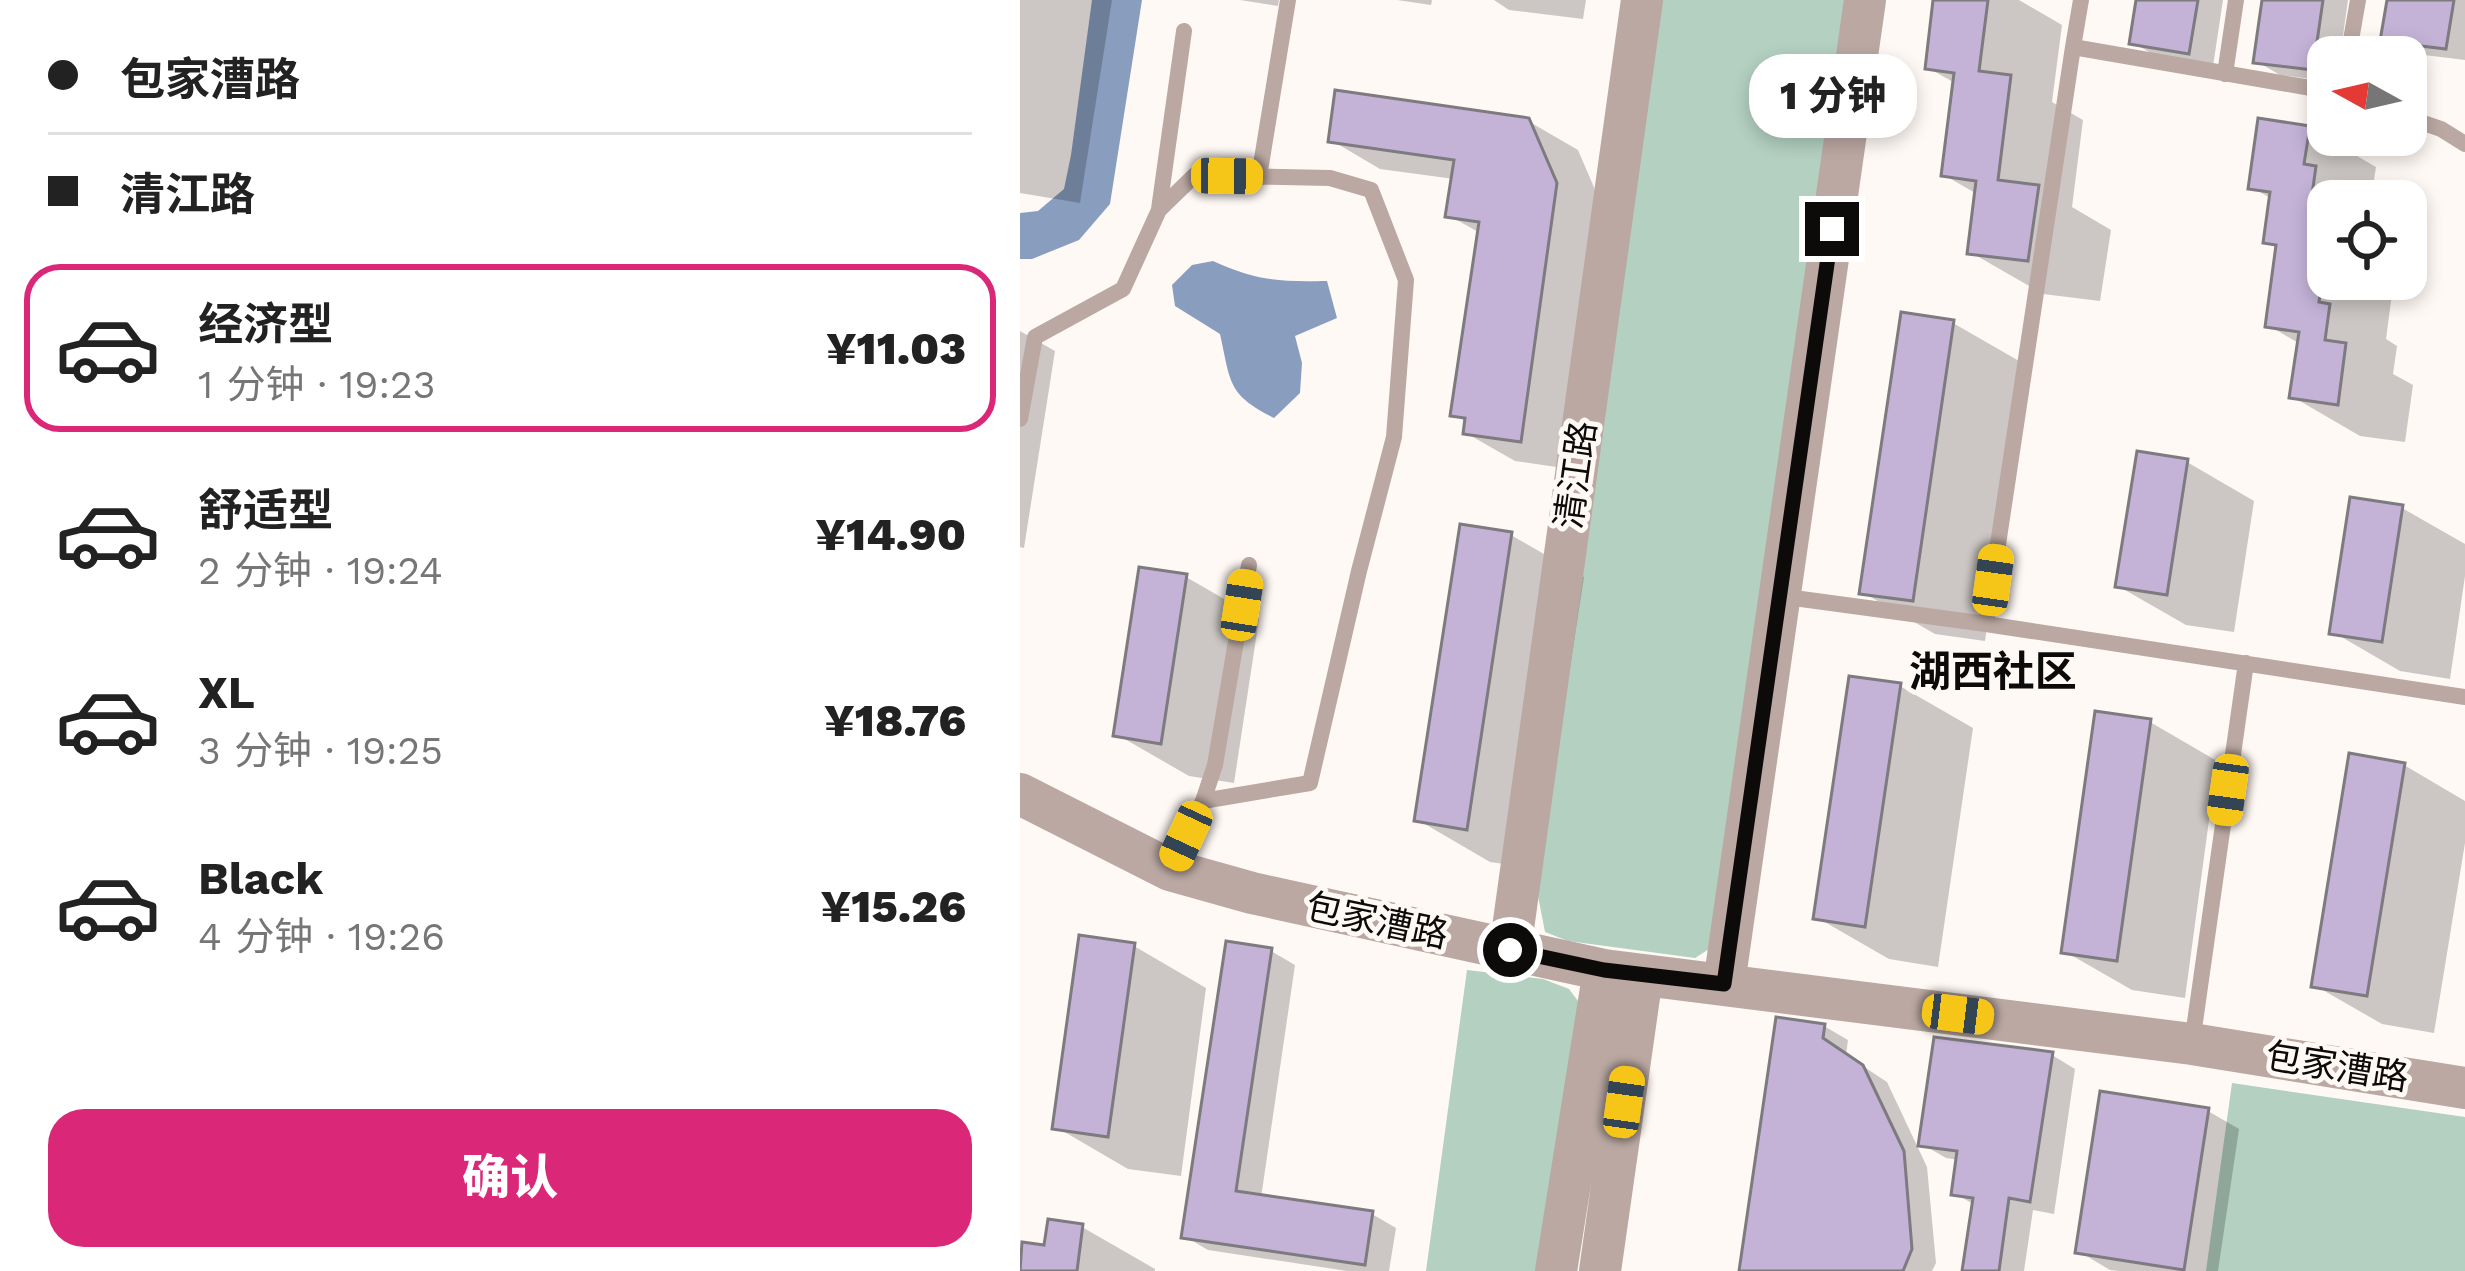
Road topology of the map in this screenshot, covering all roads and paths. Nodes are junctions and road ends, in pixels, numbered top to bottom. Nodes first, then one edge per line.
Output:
1 (1288, 0) edge
2 (1642, 0) edge
3 (1865, 0) edge
4 (2081, 0) edge
5 (2236, 0) edge
6 (2357, 0) edge
7 (1184, 31) dead end
8 (2351, 36) edge
9 (2073, 47) junction
10 (2225, 74) junction
11 (2307, 88) edge
12 (2427, 124) edge
13 (2465, 141) edge
14 (1259, 177) junction
15 (1159, 210) junction
16 (1020, 419) edge
17 (1249, 566) dead end
18 (1778, 596) junction
19 (1986, 624) junction
20 (2246, 664) junction
21 (2465, 697) edge
22 (1020, 794) edge
23 (1203, 801) junction
24 (1170, 870) junction
25 (1510, 950) junction
26 (1623, 973) junction
27 (1724, 984) junction
28 (2192, 1044) junction
29 (2465, 1088) edge
30 (1556, 1271) edge
31 (1600, 1271) edge

1 - 14 lane
2 - 25 street, 清江路
3 - 18 street
4 - 9 lane
5 - 10 lane
6 - 8 lane
7 - 15 lane
9 - 10 lane
9 - 19 lane
10 - 11 lane
12 - 13 lane
14 - 15 lane
14 - 23 lane
15 - 16 lane
17 - 23 lane
18 - 19 lane
18 - 27 street
19 - 20 lane
20 - 21 lane
20 - 28 lane
22 - 24 street, 包家漕路
23 - 24 lane
24 - 25 street, 包家漕路
25 - 26 street, 包家漕路
26 - 27 street, 包家漕路
26 - 30 street
26 - 31 street
27 - 28 street, 包家漕路
28 - 29 street, 包家漕路

